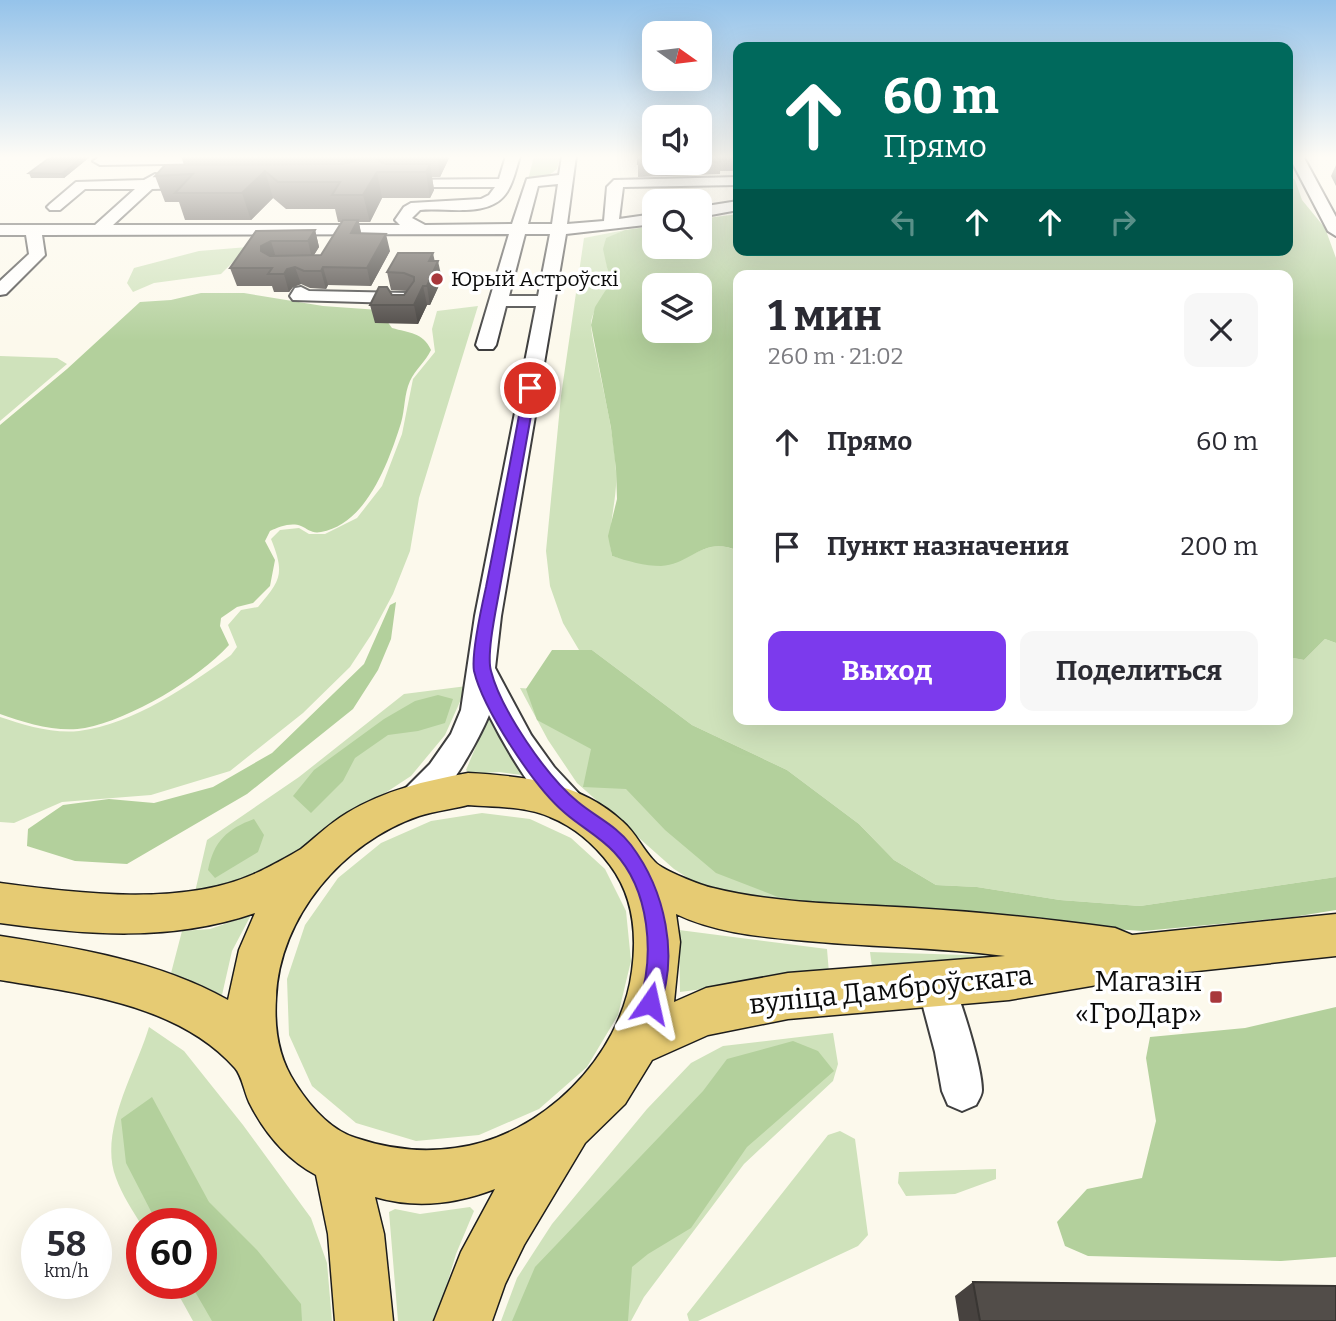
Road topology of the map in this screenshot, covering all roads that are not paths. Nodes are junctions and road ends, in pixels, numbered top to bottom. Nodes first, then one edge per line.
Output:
1 (112, 218) edge
2 (404, 218) edge
3 (522, 218) edge
4 (561, 218) edge
5 (612, 218) edge
6 (642, 221) edge
7 (611, 225) junction
8 (519, 228) junction
9 (100, 229) junction
10 (420, 229) junction
11 (559, 229) junction
12 (0, 230) edge
13 (33, 230) junction
14 (308, 283) edge
15 (0, 290) edge
16 (498, 301) junction
17 (547, 301) junction
18 (402, 307) edge
19 (486, 345) dead end
20 (482, 669) junction
21 (413, 801) junction
22 (572, 808) junction
23 (318, 860) junction
24 (641, 877) junction
25 (0, 903) edge
26 (991, 933) junction
27 (1336, 935) edge
28 (1150, 954) junction
29 (0, 958) edge
30 (1009, 978) junction
31 (936, 984) junction
32 (637, 1042) junction
33 (254, 1052) junction
34 (962, 1091) dead end
35 (569, 1125) junction
36 (338, 1159) junction
37 (364, 1321) edge
38 (463, 1321) edge

1 - 9 street
2 - 10 street
3 - 8 street
4 - 11 street
5 - 7 street
6 - 7 street
7 - 11 street
8 - 10 street
8 - 11 street
8 - 16 street
9 - 10 street
9 - 13 street
11 - 17 street
12 - 13 street
13 - 15 street
14 - 18 street
16 - 17 street
16 - 19 street
17 - 20 street
20 - 21 street
20 - 22 street
21 - 22 main road
21 - 23 main road
22 - 24 main road
23 - 25 main road
23 - 33 main road
24 - 26 main road, вуліца Дамброўскага
24 - 32 main road
26 - 28 main road, вуліца Дамброўскага
26 - 30 main road
27 - 28 main road, вуліца Дамброўскага
28 - 30 main road, вуліца Дамброўскага
29 - 33 main road
30 - 31 main road, вуліца Дамброўскага
31 - 32 main road, вуліца Дамброўскага
31 - 34 street
32 - 35 main road
33 - 36 main road
35 - 36 main road
35 - 38 main road
36 - 37 main road

